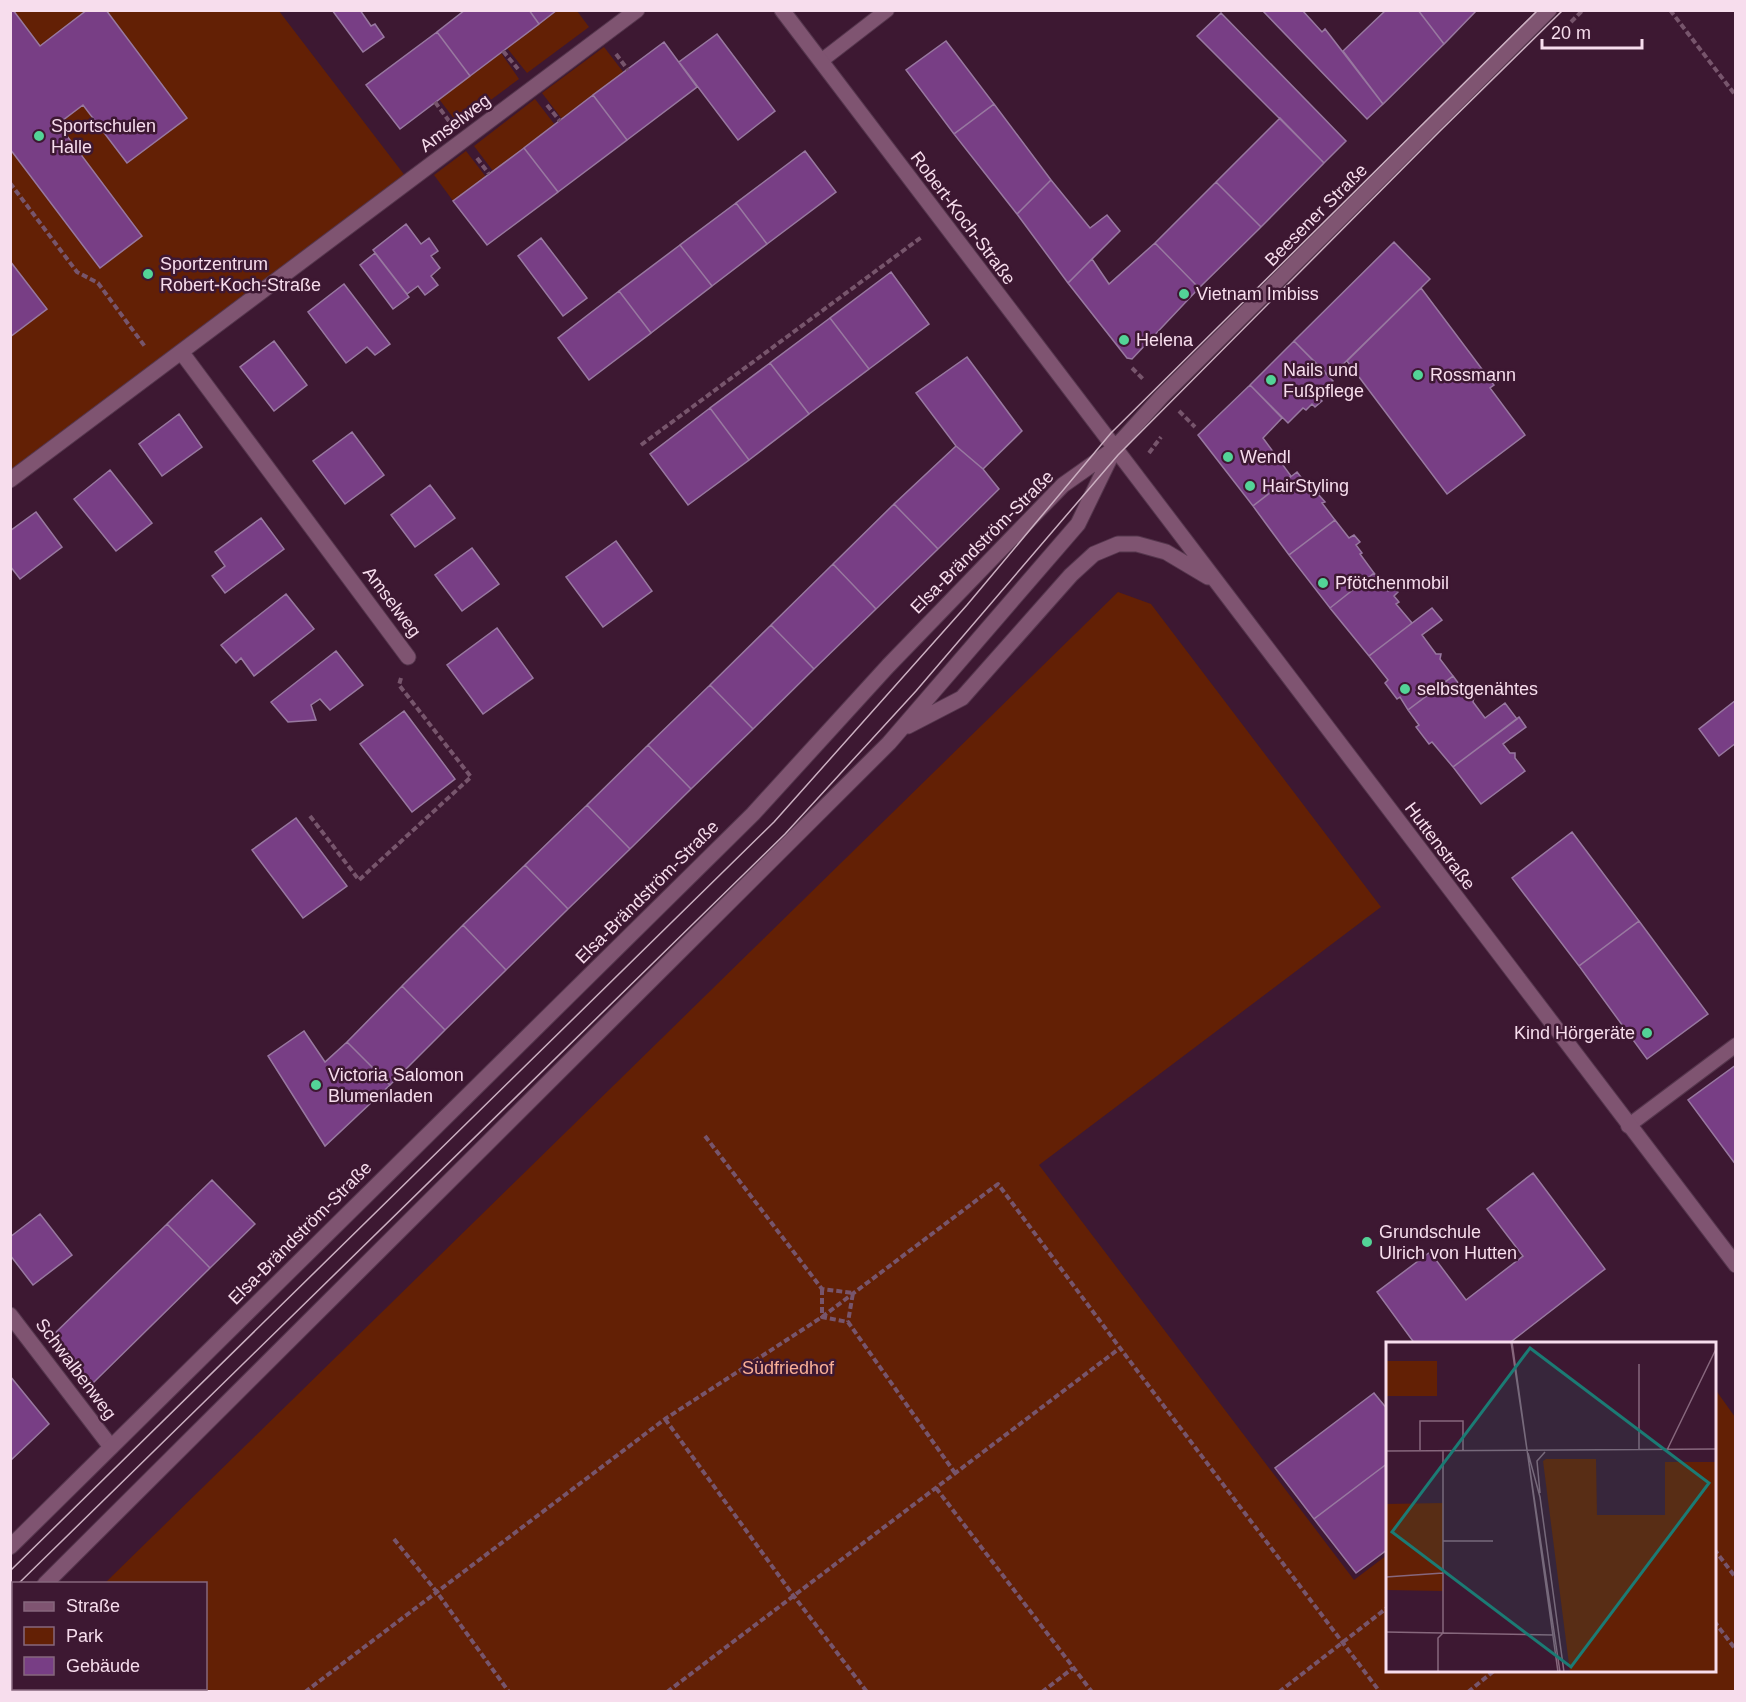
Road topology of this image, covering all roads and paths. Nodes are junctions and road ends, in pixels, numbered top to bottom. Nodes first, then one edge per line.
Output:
1 (637, 10) edge
2 (782, 10) edge
3 (887, 10) edge
4 (1549, 10) edge
5 (1670, 10) edge
6 (821, 61) junction
7 (1736, 96) edge
8 (10, 183) edge
9 (941, 223) junction
10 (182, 353) junction
11 (161, 367) junction
12 (641, 445) dead end
13 (1114, 449) junction
14 (10, 480) edge
15 (1215, 582) junction
16 (408, 657) joint
17 (900, 730) junction
18 (310, 816) dead end
19 (1736, 1044) edge
20 (1628, 1126) junction
21 (705, 1136) dead end
22 (1736, 1265) edge
23 (822, 1289) junction
24 (854, 1293) junction
25 (10, 1315) edge
26 (822, 1317) junction
27 (848, 1322) junction
28 (1120, 1348) junction
29 (665, 1419) junction
30 (111, 1447) junction
31 (955, 1473) junction
32 (936, 1488) junction
33 (394, 1539) dead end
34 (10, 1547) edge
35 (1716, 1552) edge
36 (1736, 1578) edge
37 (47, 1582) edge
38 (436, 1591) junction
39 (794, 1595) junction
40 (1386, 1609) edge
41 (1716, 1625) edge
42 (1342, 1642) junction
43 (1736, 1650) edge
44 (1073, 1668) junction
45 (1494, 1672) edge
46 (304, 1692) edge
47 (509, 1692) edge
48 (667, 1692) edge
49 (867, 1692) edge
50 (1042, 1692) edge
51 (1092, 1692) edge
52 (1279, 1692) edge
53 (1380, 1692) edge
54 (1468, 1692) edge

1 - 10 street, Amselweg
2 - 6 street, Robert-Koch-Straße
3 - 6 lane
4 - 13 street, Beesener Straße
5 - 7 path
6 - 9 street, Robert-Koch-Straße
8 - 11 path
9 - 12 path
9 - 13 street, Robert-Koch-Straße
10 - 11 street, Amselweg
10 - 16 street, Amselweg
11 - 14 street, Amselweg
13 - 15 street, Huttenstraße
13 - 17 street
13 - 30 street, Elsa-Brändström-Straße
15 - 17 street
15 - 20 street, Huttenstraße
16 - 18 path, Amselweg
17 - 37 street
19 - 20 lane
20 - 22 street, Huttenstraße
21 - 23 path
23 - 24 path
23 - 26 path
24 - 26 path
24 - 27 path
24 - 28 path
25 - 30 street, Schwalbenweg
26 - 27 path
26 - 29 path
27 - 31 path
28 - 31 path
28 - 42 path
29 - 38 path
29 - 39 path
30 - 34 street, Elsa-Brändström-Straße
31 - 32 path
32 - 39 path
32 - 44 path
33 - 38 path
35 - 36 path
38 - 46 path
38 - 47 path
39 - 48 path
39 - 49 path
40 - 42 path
41 - 43 path
42 - 52 path
42 - 53 path
44 - 50 path
44 - 51 path
45 - 54 path

